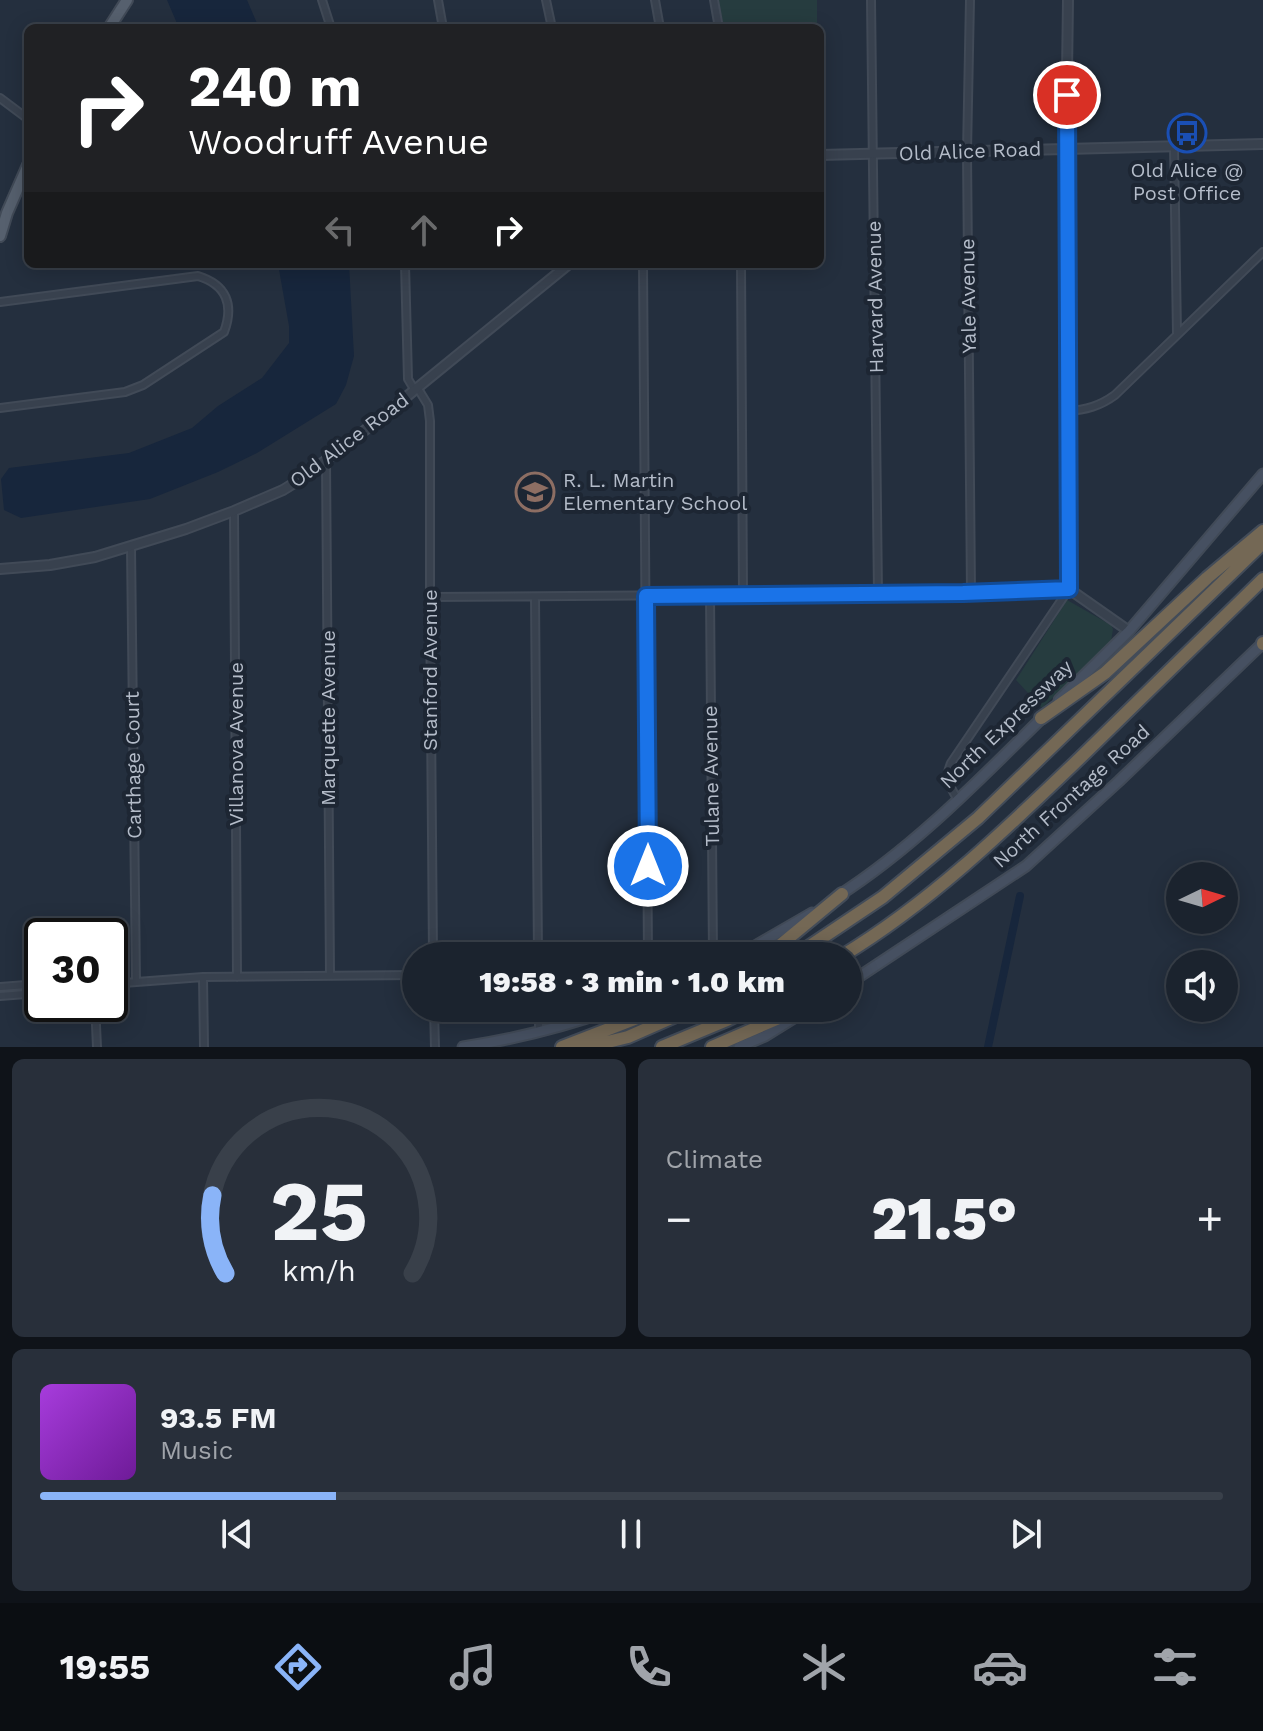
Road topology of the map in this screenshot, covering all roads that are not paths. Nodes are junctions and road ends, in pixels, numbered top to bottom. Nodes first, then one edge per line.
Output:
1 (322, 0) edge
2 (438, 0) edge
3 (546, 0) edge
4 (655, 0) edge
5 (714, 0) edge
6 (871, 0) edge
7 (970, 0) edge
8 (1068, 0) edge
9 (125, 1) edge
10 (111, 24) edge
11 (330, 24) edge
12 (442, 24) edge
13 (551, 24) edge
14 (659, 24) edge
15 (718, 24) edge
16 (0, 98) edge
17 (24, 116) edge
18 (1263, 144) edge
19 (1174, 146) junction
20 (1066, 148) junction
21 (967, 152) junction
22 (874, 154) junction
23 (824, 155) edge
24 (24, 174) edge
25 (0, 236) edge
26 (1263, 252) edge
27 (405, 268) edge
28 (564, 268) edge
29 (643, 268) edge
30 (741, 268) edge
31 (0, 302) edge
32 (1177, 335) junction
33 (416, 388) junction
34 (0, 408) edge
35 (1067, 411) junction
36 (326, 461) junction
37 (1263, 474) edge
38 (234, 511) junction
39 (1263, 531) edge
40 (1263, 543) edge
41 (131, 547) junction
42 (0, 569) edge
43 (1263, 579) edge
44 (1069, 589) junction
45 (971, 593) junction
46 (878, 594) junction
47 (710, 595) junction
48 (743, 595) junction
49 (646, 596) junction
50 (430, 597) junction
51 (535, 597) junction
52 (1129, 631) junction
53 (1263, 643) edge
54 (1041, 718) junction
55 (958, 800) junction
56 (842, 894) junction
57 (433, 942) edge
58 (538, 942) edge
59 (648, 942) edge
60 (713, 942) edge
61 (764, 942) edge
62 (784, 942) edge
63 (816, 942) edge
64 (862, 944) edge
65 (330, 975) junction
66 (402, 975) edge
67 (862, 975) edge
68 (203, 977) junction
69 (237, 977) junction
70 (136, 982) junction
71 (128, 983) edge
72 (24, 985) edge
73 (0, 987) edge
74 (24, 994) edge
75 (0, 996) edge
76 (96, 1022) edge
77 (434, 1022) edge
78 (539, 1022) edge
79 (574, 1022) edge
80 (627, 1022) edge
81 (662, 1022) edge
82 (722, 1022) edge
83 (770, 1022) edge
84 (788, 1022) edge
85 (539, 1032) junction
86 (765, 1036) junction
87 (97, 1047) edge
88 (204, 1047) edge
89 (435, 1047) edge
90 (463, 1047) edge
91 (562, 1047) edge
92 (587, 1047) edge
93 (662, 1047) edge
94 (712, 1047) edge
95 (739, 1047) edge
96 (758, 1047) edge

1 - 11 street
2 - 12 street
3 - 13 street
4 - 14 street
5 - 15 street
6 - 22 street, Harvard Avenue
7 - 21 street, Yale Avenue
8 - 20 street
9 - 10 main road
16 - 17 street
18 - 19 street, Old Alice Road
19 - 20 street, Old Alice Road
19 - 32 street
20 - 21 street, Old Alice Road
20 - 35 street
21 - 22 street, Old Alice Road
21 - 45 street, Yale Avenue
22 - 23 street, Old Alice Road
22 - 46 street, Harvard Avenue
24 - 25 main road
26 - 32 street
27 - 33 street, Stanford Avenue
28 - 33 street, Old Alice Road
29 - 49 street
30 - 48 street
31 - 34 street
32 - 35 street
33 - 36 street, Old Alice Road
33 - 50 street, Stanford Avenue
35 - 44 street
36 - 38 street, Old Alice Road
36 - 65 street, Marquette Avenue
37 - 52 main road, North Expressway
38 - 41 street, Old Alice Road
38 - 69 street, Villanova Avenue
39 - 54 highway
40 - 63 highway
41 - 42 street, Old Alice Road
41 - 70 street, Carthage Court
43 - 64 highway
44 - 45 street
44 - 52 street
44 - 55 street
45 - 46 street
46 - 48 street
47 - 48 street
47 - 49 street
47 - 60 street, Tulane Avenue
49 - 51 street
49 - 59 street
50 - 51 street
50 - 57 street, Stanford Avenue
51 - 58 street
52 - 54 main road, North Expressway
53 - 67 main road, North Frontage Road
54 - 55 main road, North Expressway
55 - 56 main road, North Expressway
56 - 61 main road, North Expressway
56 - 62 highway
65 - 66 street
65 - 69 street
68 - 69 street
68 - 70 street
68 - 88 street
70 - 71 street
72 - 73 street
74 - 75 street
76 - 87 street
77 - 89 street
78 - 85 street
79 - 85 main road
80 - 91 highway
81 - 92 highway
82 - 93 highway
83 - 94 highway
84 - 86 main road
85 - 90 main road
86 - 95 main road
86 - 96 street

